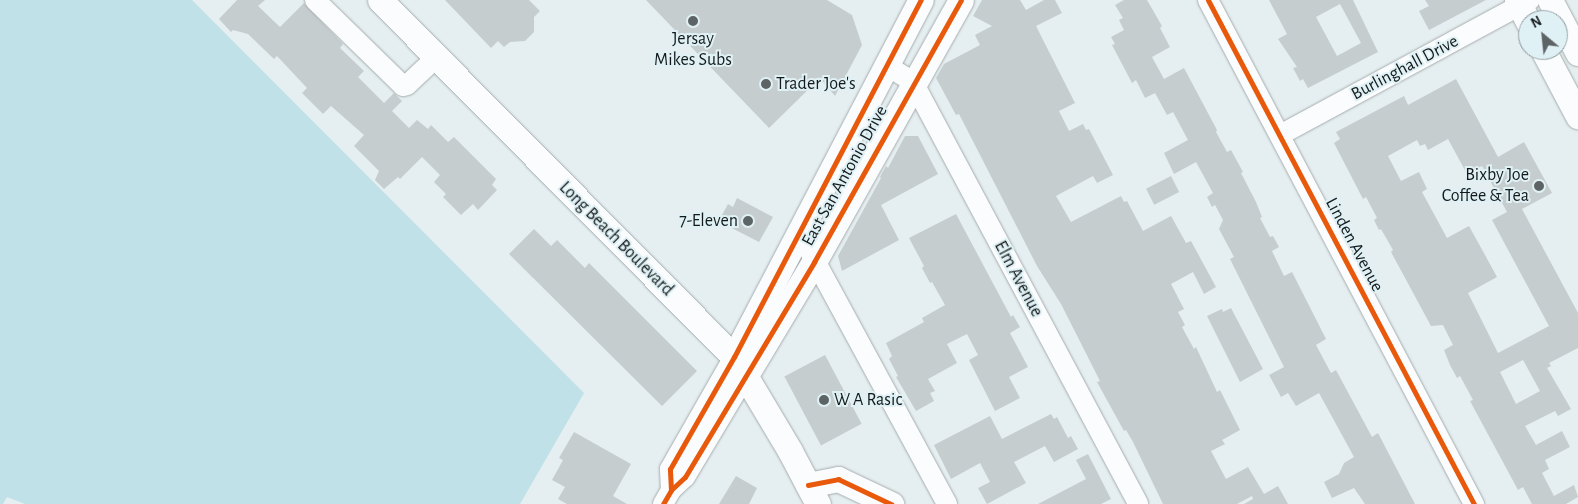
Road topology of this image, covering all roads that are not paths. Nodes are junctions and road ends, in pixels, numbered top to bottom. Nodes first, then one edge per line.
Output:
1 (316, 0) edge
2 (380, 0) edge
3 (921, 0) edge
4 (961, 0) edge
5 (1208, 0) edge
6 (1550, 0) edge
7 (1524, 7) edge
8 (1578, 53) edge
9 (438, 56) junction
10 (1548, 60) edge
11 (886, 65) junction
12 (913, 82) junction
13 (1578, 116) edge
14 (1280, 135) junction
15 (800, 233) junction
16 (814, 262) junction
17 (740, 366) junction
18 (813, 494) edge
19 (667, 497) edge
20 (891, 504) edge
21 (947, 504) edge
22 (1138, 504) edge
23 (1474, 504) edge

1 - 9 street
2 - 9 main road, Long Beach Boulevard
3 - 11 main road, East San Antonio Drive
4 - 12 main road, East San Antonio Drive
5 - 14 street, Linden Avenue
6 - 8 main road
7 - 14 street, Burlinghall Drive
9 - 17 main road, Long Beach Boulevard
10 - 13 main road
11 - 12 street, Elm Avenue
11 - 15 main road, East San Antonio Drive
12 - 16 main road, East San Antonio Drive
12 - 22 street, Elm Avenue
14 - 23 street, Linden Avenue
15 - 16 street
15 - 17 main road, East San Antonio Drive
16 - 17 main road, East San Antonio Drive
16 - 21 street
17 - 18 main road, Long Beach Boulevard
17 - 19 street, East San Antonio Drive
18 - 20 main road

